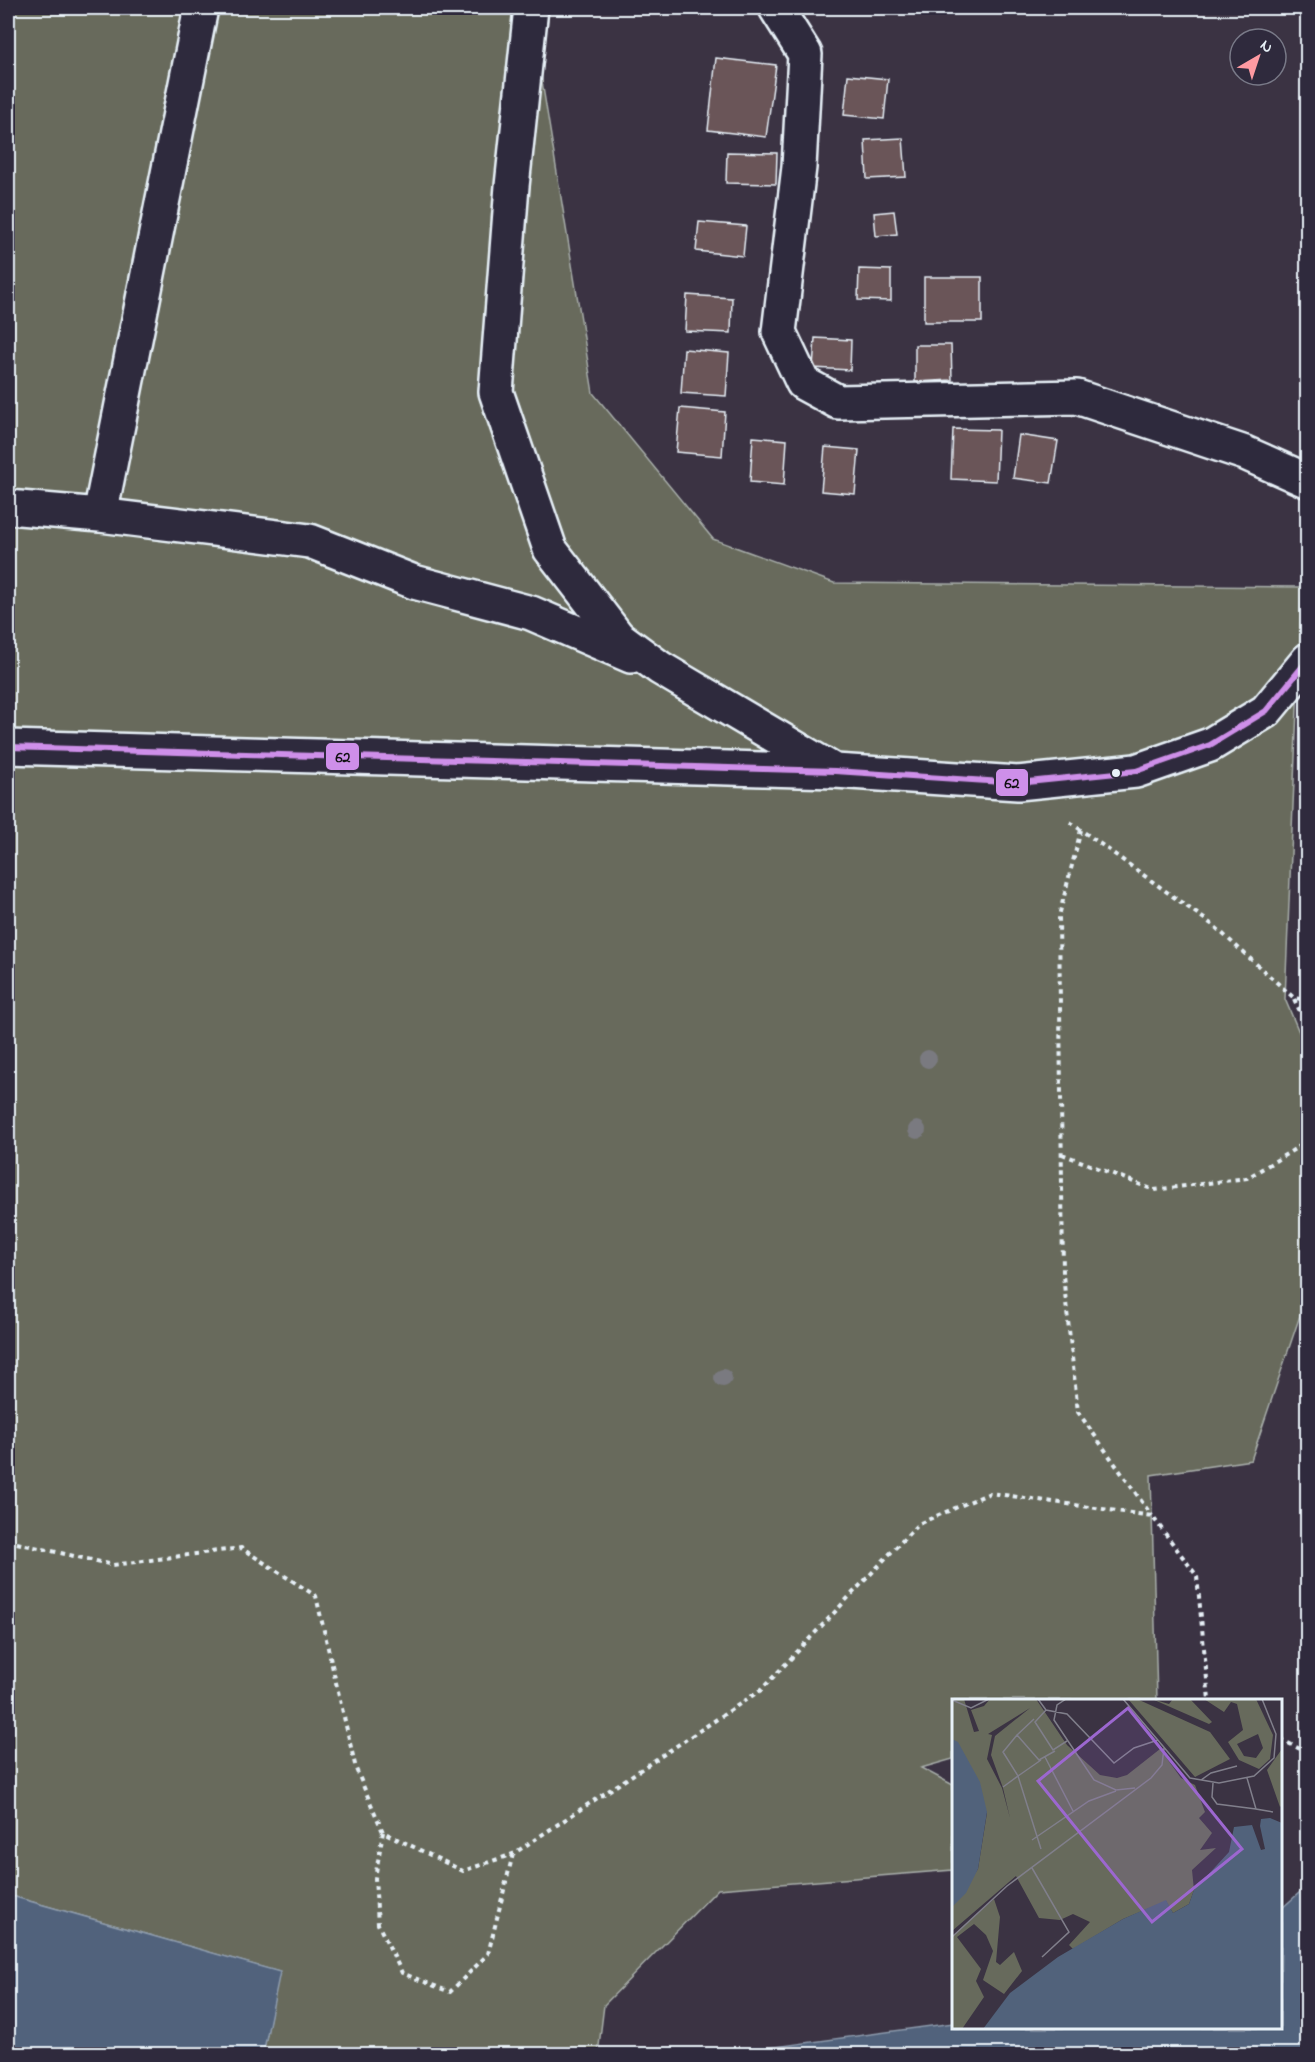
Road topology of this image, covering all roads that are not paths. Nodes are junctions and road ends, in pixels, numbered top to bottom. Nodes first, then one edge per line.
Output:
1 (201, 8) edge
2 (531, 8) edge
3 (776, 8) edge
4 (1308, 481) edge
5 (8, 507) edge
6 (100, 515) junction
7 (1308, 660) edge
8 (660, 668) junction
9 (8, 747) edge
10 (835, 771) junction

1 - 6 street
2 - 8 street
3 - 4 street
5 - 6 street
6 - 8 street
7 - 10 street
8 - 10 street
9 - 10 street

